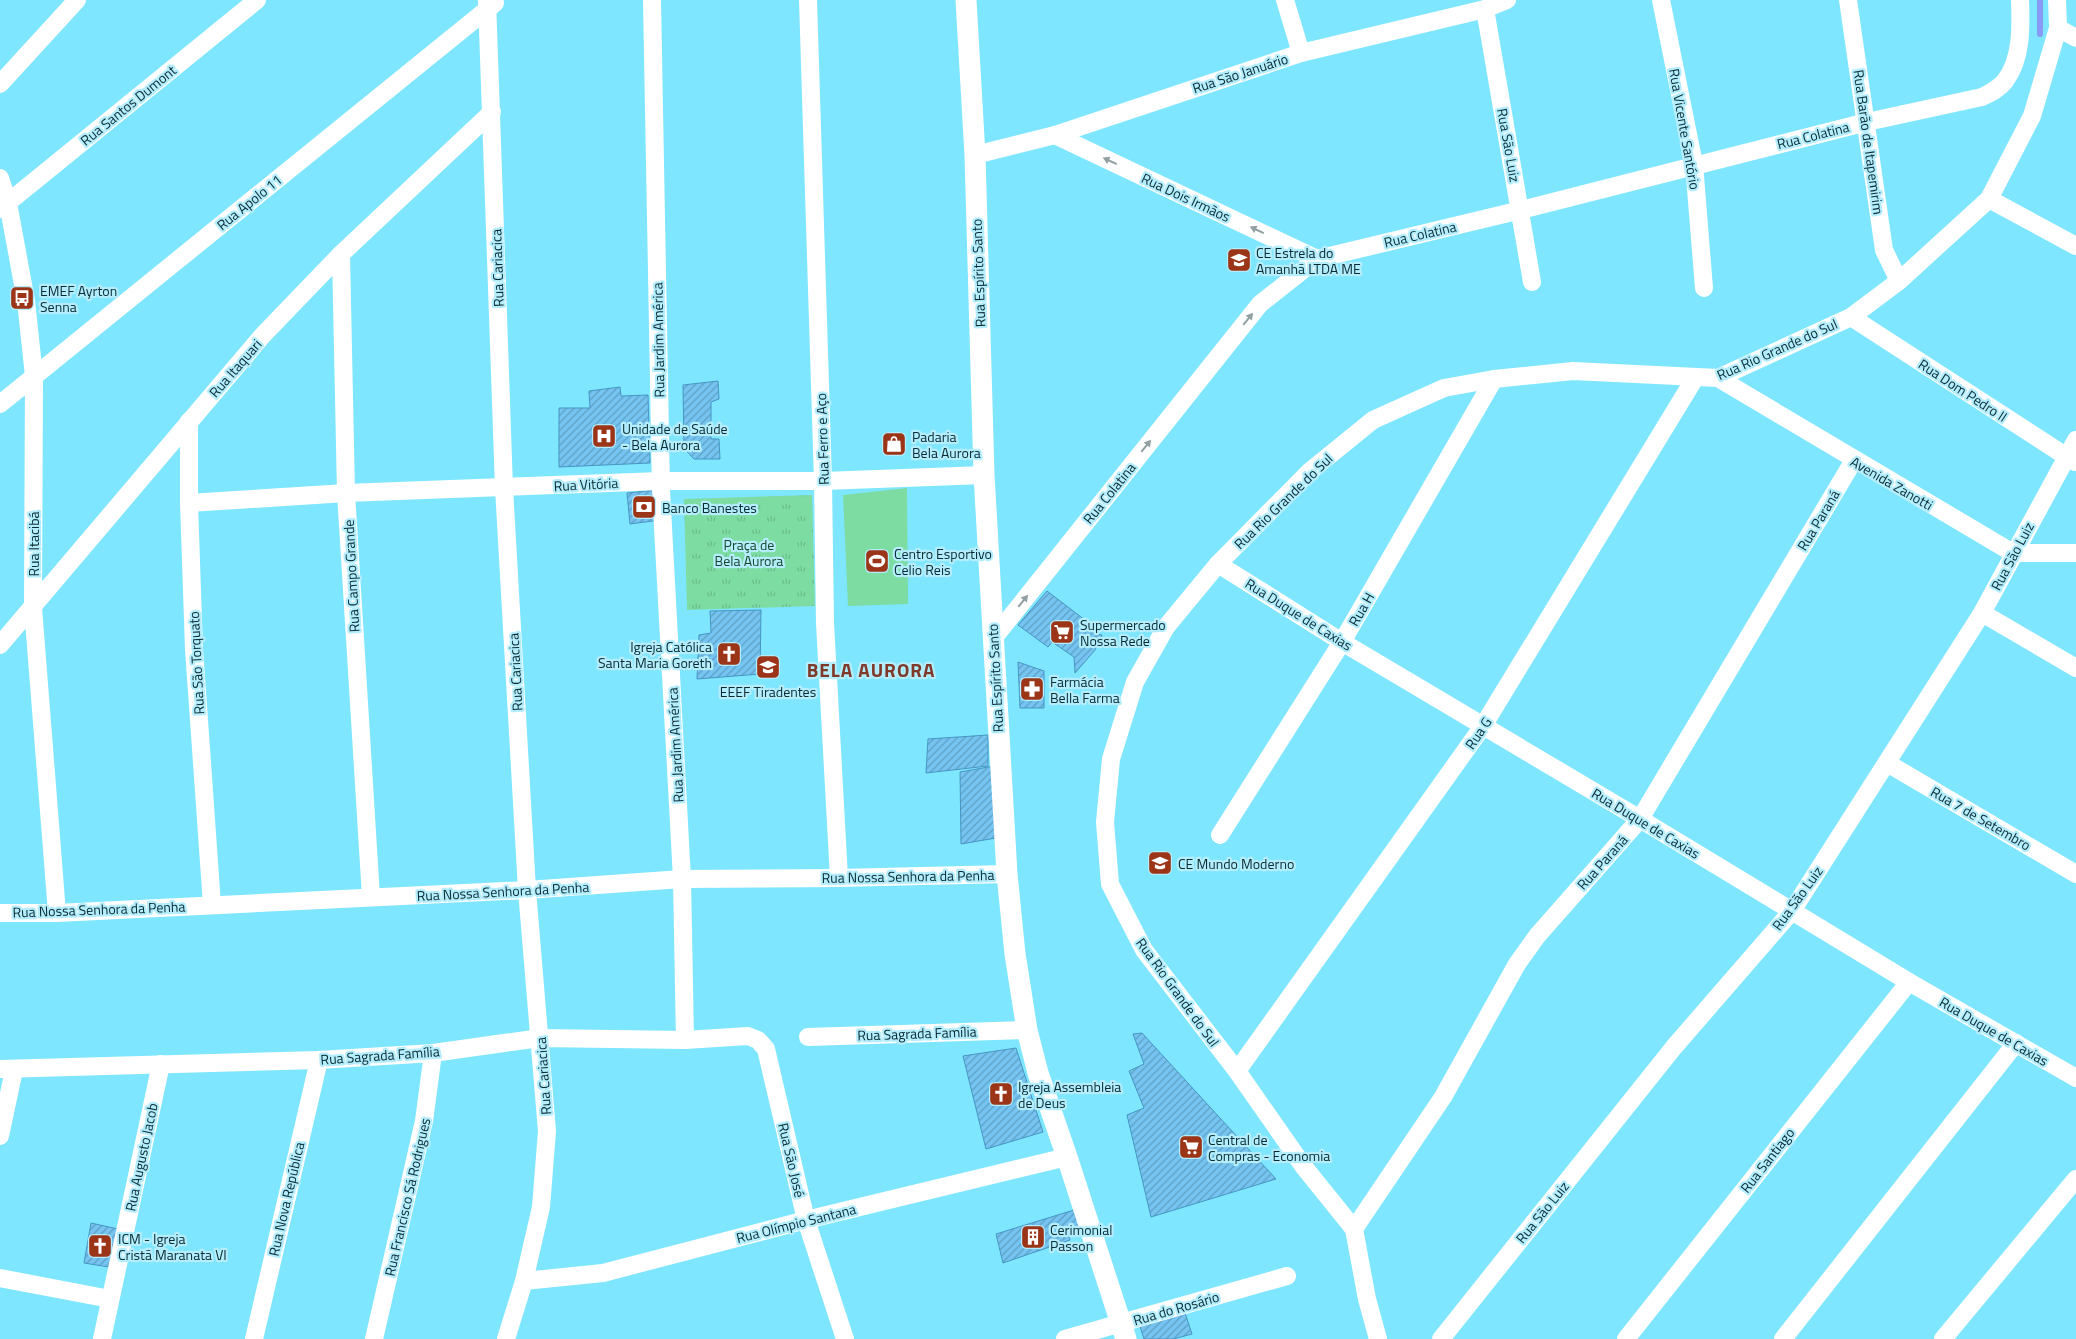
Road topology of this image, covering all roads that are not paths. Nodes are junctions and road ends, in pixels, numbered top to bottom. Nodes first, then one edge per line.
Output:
1 (77, 0) edge
2 (257, 0) edge
3 (652, 0) edge
4 (808, 0) edge
5 (966, 0) edge
6 (1286, 0) edge
7 (1507, 0) edge
8 (1661, 0) edge
9 (1848, 0) edge
10 (2020, 0) edge
11 (2057, 0) edge
12 (492, 3) edge
13 (1485, 8) junction
14 (2058, 28) junction
15 (2076, 38) edge
16 (1301, 53) junction
17 (0, 84) edge
18 (492, 112) junction
19 (1866, 122) junction
20 (1055, 135) junction
21 (975, 155) junction
22 (1694, 164) junction
23 (0, 178) edge
24 (1989, 199) junction
25 (4, 206) edge
26 (1521, 210) junction
27 (2076, 246) edge
28 (342, 254) junction
29 (1317, 259) junction
30 (1899, 281) junction
31 (1532, 282) dead end
32 (1704, 288) dead end
33 (1851, 317) junction
34 (34, 376) junction
35 (1695, 378) junction
36 (1718, 378) junction
37 (1494, 379) junction
38 (0, 404) edge
39 (189, 421) junction
40 (2076, 440) edge
41 (1854, 460) junction
42 (2071, 460) edge
43 (984, 475) junction
44 (661, 480) junction
45 (823, 481) junction
46 (504, 488) junction
47 (346, 493) junction
48 (189, 503) junction
49 (2013, 553) junction
50 (2076, 553) edge
51 (1218, 564) junction
52 (33, 608) junction
53 (1982, 613) junction
54 (993, 639) junction
55 (1342, 642) junction
56 (0, 645) edge
57 (2076, 668) edge
58 (1483, 726) junction
59 (1887, 763) junction
60 (1640, 819) junction
61 (1220, 835) dead end
62 (1007, 874) junction
63 (2076, 874) edge
64 (839, 878) junction
65 (682, 879) junction
66 (527, 890) junction
67 (371, 897) junction
68 (212, 905) junction
69 (1792, 911) junction
70 (0, 913) edge
71 (57, 913) junction
72 (1909, 982) junction
73 (1027, 1030) junction
74 (808, 1037) dead end
75 (540, 1038) junction
76 (685, 1040) junction
77 (758, 1040) joint
78 (2016, 1043) junction
79 (433, 1053) junction
80 (319, 1060) junction
81 (161, 1064) junction
82 (7, 1070) edge
83 (1237, 1071) junction
84 (2076, 1078) edge
85 (0, 1136) edge
86 (1067, 1156) junction
87 (2076, 1179) edge
88 (806, 1220) junction
89 (1354, 1229) junction
90 (1287, 1276) dead end
91 (0, 1278) edge
92 (524, 1281) junction
93 (110, 1298) junction
94 (1124, 1331) edge
95 (102, 1339) edge
96 (254, 1339) edge
97 (374, 1339) edge
98 (506, 1339) edge
99 (845, 1339) edge
100 (1065, 1339) edge
101 (1378, 1339) edge
102 (1441, 1339) edge
103 (1626, 1339) edge
104 (1783, 1339) edge
105 (1943, 1339) edge

1 - 17 street
2 - 25 street, Rua Santos Dumont
3 - 44 street, Rua Jardim América
4 - 45 street, Rua Ferro e Aço
5 - 21 street, Rua Espírito Santo
6 - 16 street
7 - 13 street, Rua São Januário
8 - 22 street, Rua Vicente Santório
9 - 19 street, Rua Barão de Itapemirim
10 - 19 street, Rua Colatina
11 - 14 street, Rua Rio Grande do Sul
12 - 18 street, Rua Cariacica
12 - 34 street, Rua Apolo 11
13 - 16 street, Rua São Januário
13 - 26 street, Rua São Luiz
14 - 15 street
14 - 24 street, Rua Rio Grande do Sul
16 - 20 street, Rua São Januário
18 - 28 street, Rua Itaquari
18 - 46 street, Rua Cariacica
19 - 22 street, Rua Colatina
19 - 30 street, Rua Barão de Itapemirim
20 - 21 street, Rua São Januário
29 -> 20 street, Rua Dois Irmãos
21 - 43 street, Rua Espírito Santo
22 - 26 street, Rua Colatina
22 - 32 street, Rua Vicente Santório
23 - 25 street, Rua Itacibá
24 - 27 street
24 - 30 street, Rua Rio Grande do Sul
25 - 34 street, Rua Itacibá
26 - 29 street, Rua Colatina
26 - 31 street, Rua São Luiz
28 - 39 street, Rua Itaquari
28 - 47 street, Rua Campo Grande
54 -> 29 street, Rua Colatina
30 - 33 street, Rua Rio Grande do Sul
33 - 36 street, Rua Rio Grande do Sul
33 - 42 street, Rua Dom Pedro II
34 - 38 street, Rua Apolo 11
34 - 52 street, Rua Itacibá
35 - 36 street, Rua Rio Grande do Sul
35 - 37 street, Rua Rio Grande do Sul
35 - 58 street, Rua G
36 - 41 street, Avenida Zanotti
37 - 51 street, Rua Rio Grande do Sul
37 - 55 street, Rua H
39 - 48 street, Rua São Torquato
39 - 52 street, Rua Itaquari
40 - 42 street, Rua São Luiz
41 - 49 street, Avenida Zanotti
41 - 60 street, Rua Paraná
42 - 49 street, Rua São Luiz
43 - 45 street, Rua Vitória
43 - 54 street, Rua Espírito Santo
44 - 45 street, Rua Vitória
44 - 46 street, Rua Vitória
44 - 65 street, Rua Jardim América
45 - 64 street, Rua Ferro e Aço
46 - 47 street, Rua Vitória
46 - 66 street, Rua Cariacica
47 - 48 street, Rua Vitória
47 - 67 street, Rua Campo Grande
48 - 68 street, Rua São Torquato
49 - 50 street
49 - 53 street, Rua São Luiz
51 - 55 street, Rua Duque de Caxias
51 - 83 street, Rua Rio Grande do Sul
52 - 56 street, Rua Itaquari
52 - 71 street, Rua Itacibá
53 - 57 street
53 - 59 street, Rua São Luiz
54 - 62 street, Rua Espírito Santo
55 - 58 street, Rua Duque de Caxias
55 - 61 street, Rua H
58 - 60 street, Rua Duque de Caxias
58 - 83 street, Rua G
59 - 63 street, Rua 7 de Setembro
59 - 69 street, Rua São Luiz
60 - 69 street, Rua Duque de Caxias
60 - 89 street, Rua Paraná
62 - 64 street, Rua Nossa Senhora da Penha
62 - 73 street, Rua Espírito Santo
64 - 65 street, Rua Nossa Senhora da Penha
65 - 66 street, Rua Nossa Senhora da Penha
65 - 76 street, Rua Jardim América
66 - 67 street, Rua Nossa Senhora da Penha
66 - 75 street, Rua Cariacica
67 - 68 street, Rua Nossa Senhora da Penha
68 - 71 street, Rua Nossa Senhora da Penha
69 - 72 street, Rua Duque de Caxias
69 - 102 street, Rua São Luiz
70 - 71 street, Rua Nossa Senhora da Penha
72 - 78 street, Rua Duque de Caxias
72 - 103 street, Rua Santiago
73 - 74 street, Rua Sagrada Família
73 - 86 street, Rua Espírito Santo
75 - 76 street, Rua Sagrada Família
75 - 79 street, Rua Sagrada Família
75 - 92 street, Rua Cariacica
76 - 77 street, Rua Sagrada Família
77 - 88 street, Rua São José
78 - 84 street, Rua Duque de Caxias
78 - 104 street
79 - 80 street, Rua Sagrada Família
79 - 97 street, Rua Francisco Sá Rodrigues
80 - 81 street, Rua Sagrada Família
80 - 96 street, Rua Nova República
81 - 82 street, Rua Sagrada Família
81 - 93 street, Rua Augusto Jacob
82 - 85 street
83 - 89 street, Rua Rio Grande do Sul
86 - 88 street, Rua Olímpio Santana
86 - 94 street, Rua Espírito Santo
87 - 105 street
88 - 92 street, Rua Olímpio Santana
88 - 99 street, Rua São José
89 - 101 street
90 - 94 street, Rua do Rosário
91 - 93 street
92 - 98 street, Rua Cariacica
93 - 95 street, Rua Augusto Jacob
94 - 100 street, Rua do Rosário

